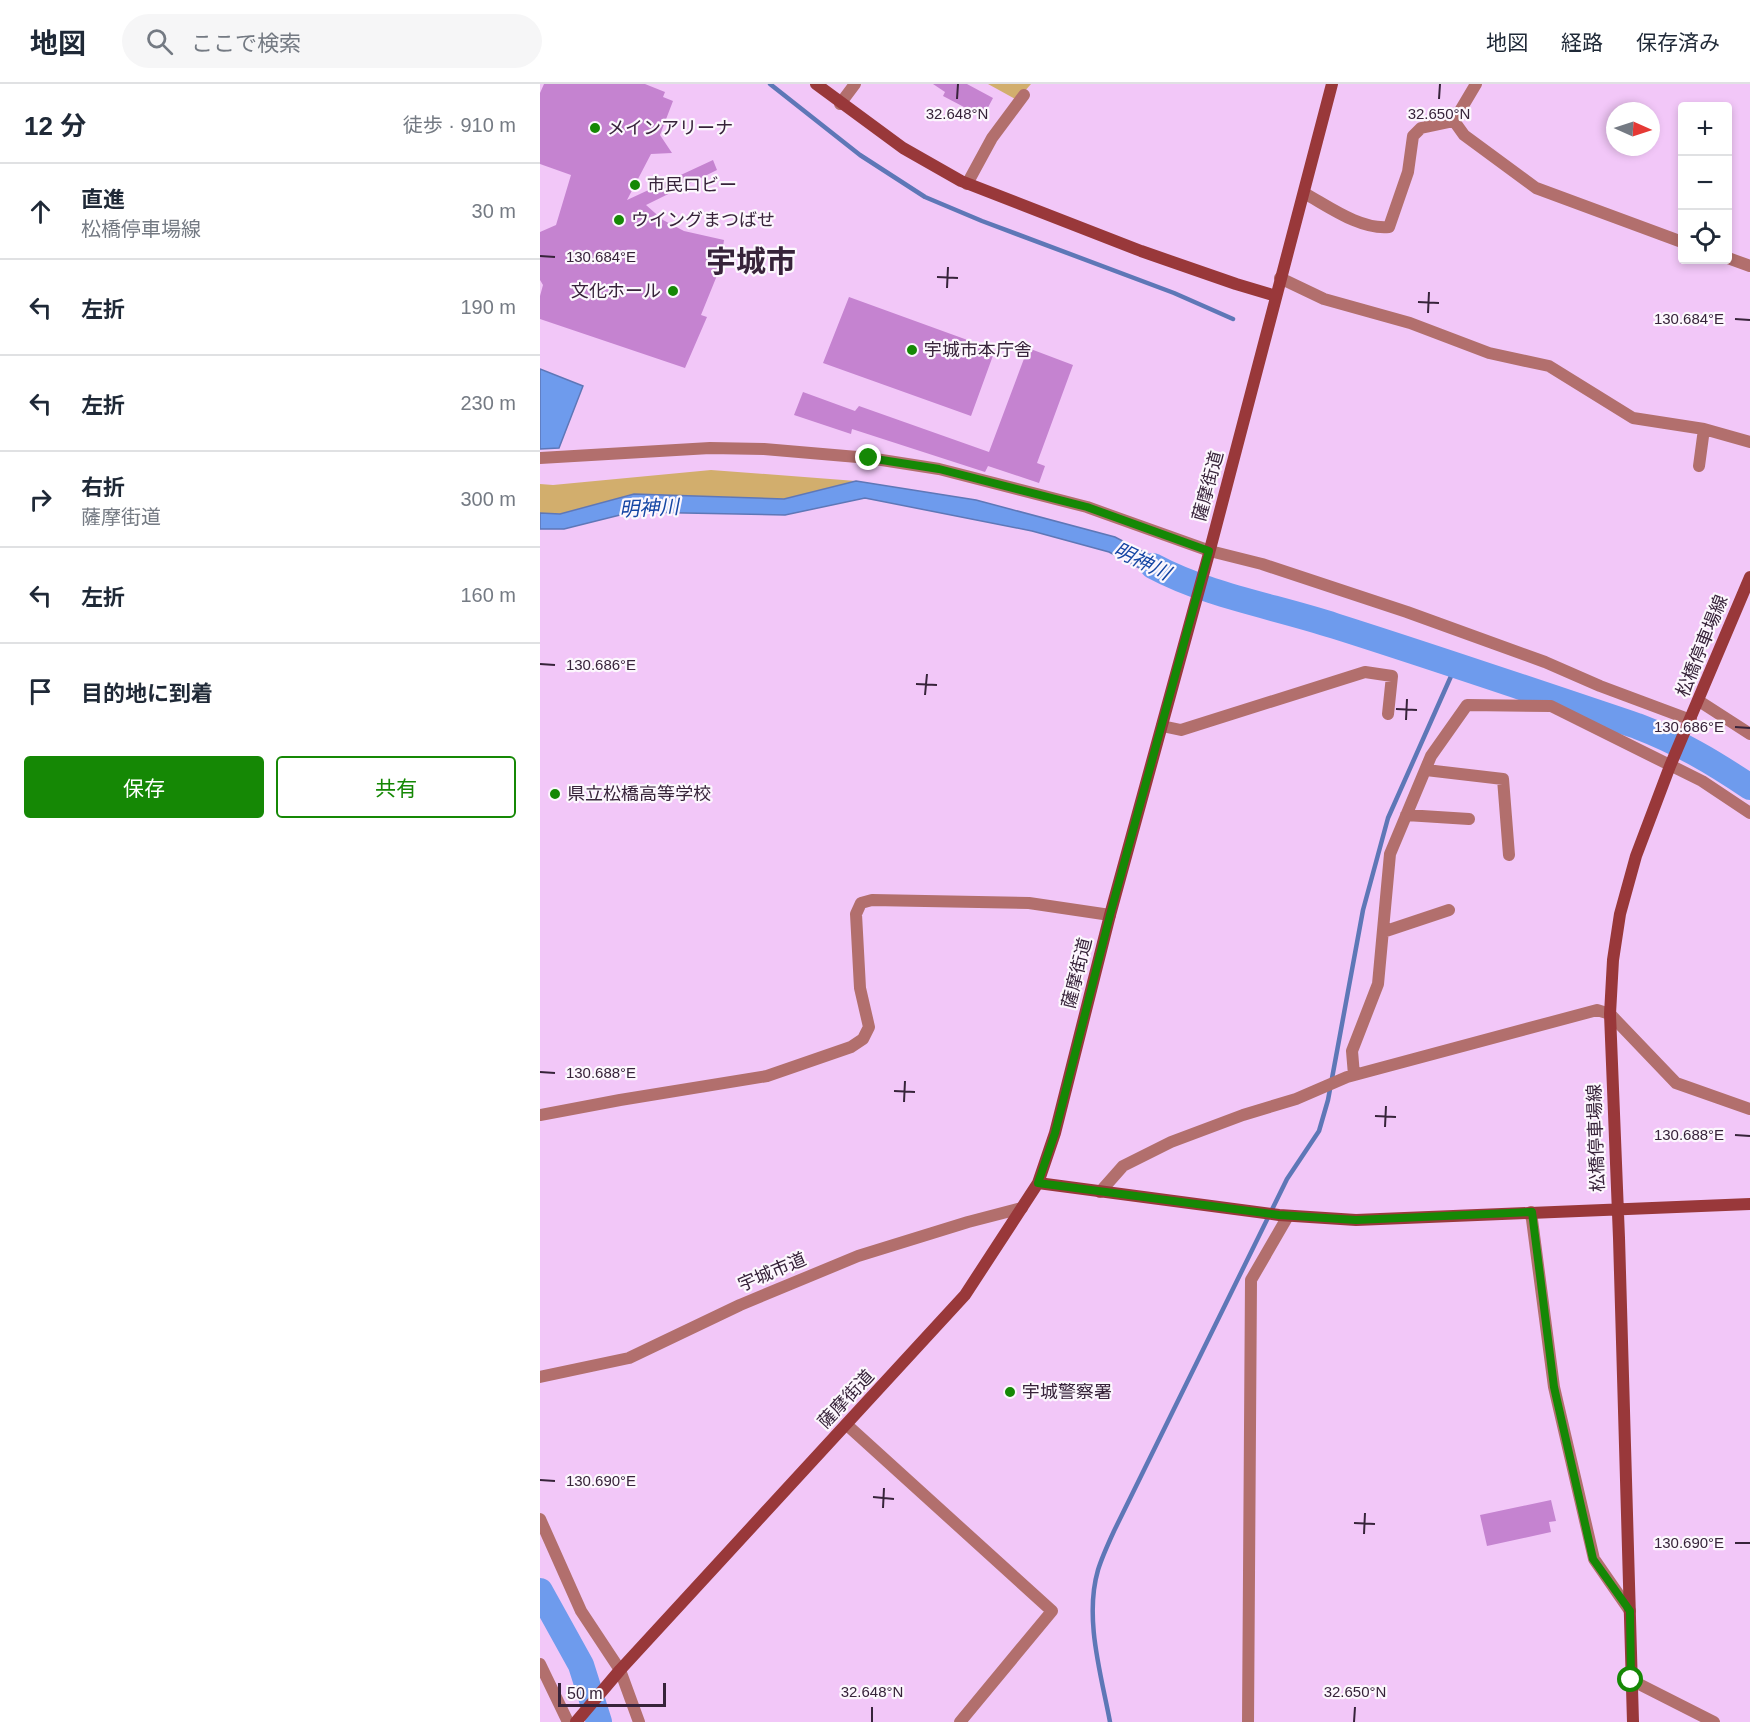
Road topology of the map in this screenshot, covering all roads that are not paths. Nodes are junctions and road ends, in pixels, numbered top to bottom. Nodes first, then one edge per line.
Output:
1 (816, 84) edge
2 (855, 84) edge
3 (1332, 84) edge
4 (1476, 84) edge
5 (1024, 95) dead end
6 (840, 104) junction
7 (1454, 121) junction
8 (967, 184) junction
9 (1304, 193) junction
10 (1678, 240) edge
11 (1732, 259) edge
12 (1750, 266) edge
13 (1280, 278) junction
14 (1276, 296) junction
15 (1704, 429) junction
16 (1750, 442) edge
17 (540, 458) edge
18 (1699, 466) dead end
19 (1209, 554) junction
20 (1750, 577) edge
21 (1699, 701) junction
22 (1388, 714) dead end
23 (1162, 726) junction
24 (1688, 726) junction
25 (1750, 734) edge
26 (1672, 762) junction
27 (1426, 770) junction
28 (1750, 813) edge
29 (1406, 815) junction
30 (1469, 819) dead end
31 (1509, 855) dead end
32 (1449, 910) dead end
33 (1110, 915) junction
34 (1383, 932) junction
35 (1610, 1014) junction
36 (1351, 1076) junction
37 (1750, 1109) edge
38 (540, 1115) edge
39 (1038, 1183) junction
40 (1101, 1192) junction
41 (1749, 1207) edge
42 (1022, 1208) junction
43 (1617, 1208) junction
44 (1532, 1212) junction
45 (1284, 1215) junction
46 (540, 1377) edge
47 (846, 1425) junction
48 (540, 1519) edge
49 (1630, 1611) junction
50 (540, 1664) edge
51 (618, 1672) junction
52 (1631, 1680) junction
53 (568, 1722) edge
54 (576, 1722) edge
55 (639, 1722) edge
56 (960, 1722) edge
57 (1248, 1722) edge
58 (1632, 1722) edge
59 (1714, 1722) edge

1 - 6 street
2 - 6 street
3 - 9 street, 薩摩街道
4 - 7 street
5 - 8 street
6 - 8 street
7 - 9 street
7 - 10 street
8 - 14 street
9 - 13 street, 薩摩街道
11 - 12 street
13 - 14 street, 薩摩街道
13 - 15 street
14 - 19 street, 薩摩街道
15 - 16 street
15 - 18 street
17 - 19 street
19 - 23 street, 薩摩街道
19 - 24 street
20 - 21 street, 松橋停車場線
21 - 24 street, 松橋停車場線
21 - 25 street
22 - 23 street
23 - 33 street, 薩摩街道
24 - 26 street, 松橋停車場線
26 - 27 street
26 - 28 street
26 - 35 street, 松橋停車場線
27 - 29 street
27 - 31 street
29 - 30 street
29 - 34 street
32 - 34 street
33 - 38 street
33 - 39 street, 薩摩街道
34 - 36 street
35 - 36 street
35 - 37 street
35 - 43 street, 松橋停車場線
36 - 40 street
39 - 40 street
39 - 42 street, 薩摩街道
40 - 45 street
41 - 43 street
42 - 46 street, 宇城市道
42 - 47 street, 薩摩街道
43 - 44 street
43 - 49 street, 松橋停車場線
44 - 45 street
44 - 49 street
45 - 57 street
47 - 51 street, 薩摩街道
47 - 56 street
48 - 51 street
49 - 52 street, 松橋停車場線
50 - 53 street
51 - 54 street, 薩摩街道
51 - 55 street
52 - 58 street, 松橋停車場線
52 - 59 street

